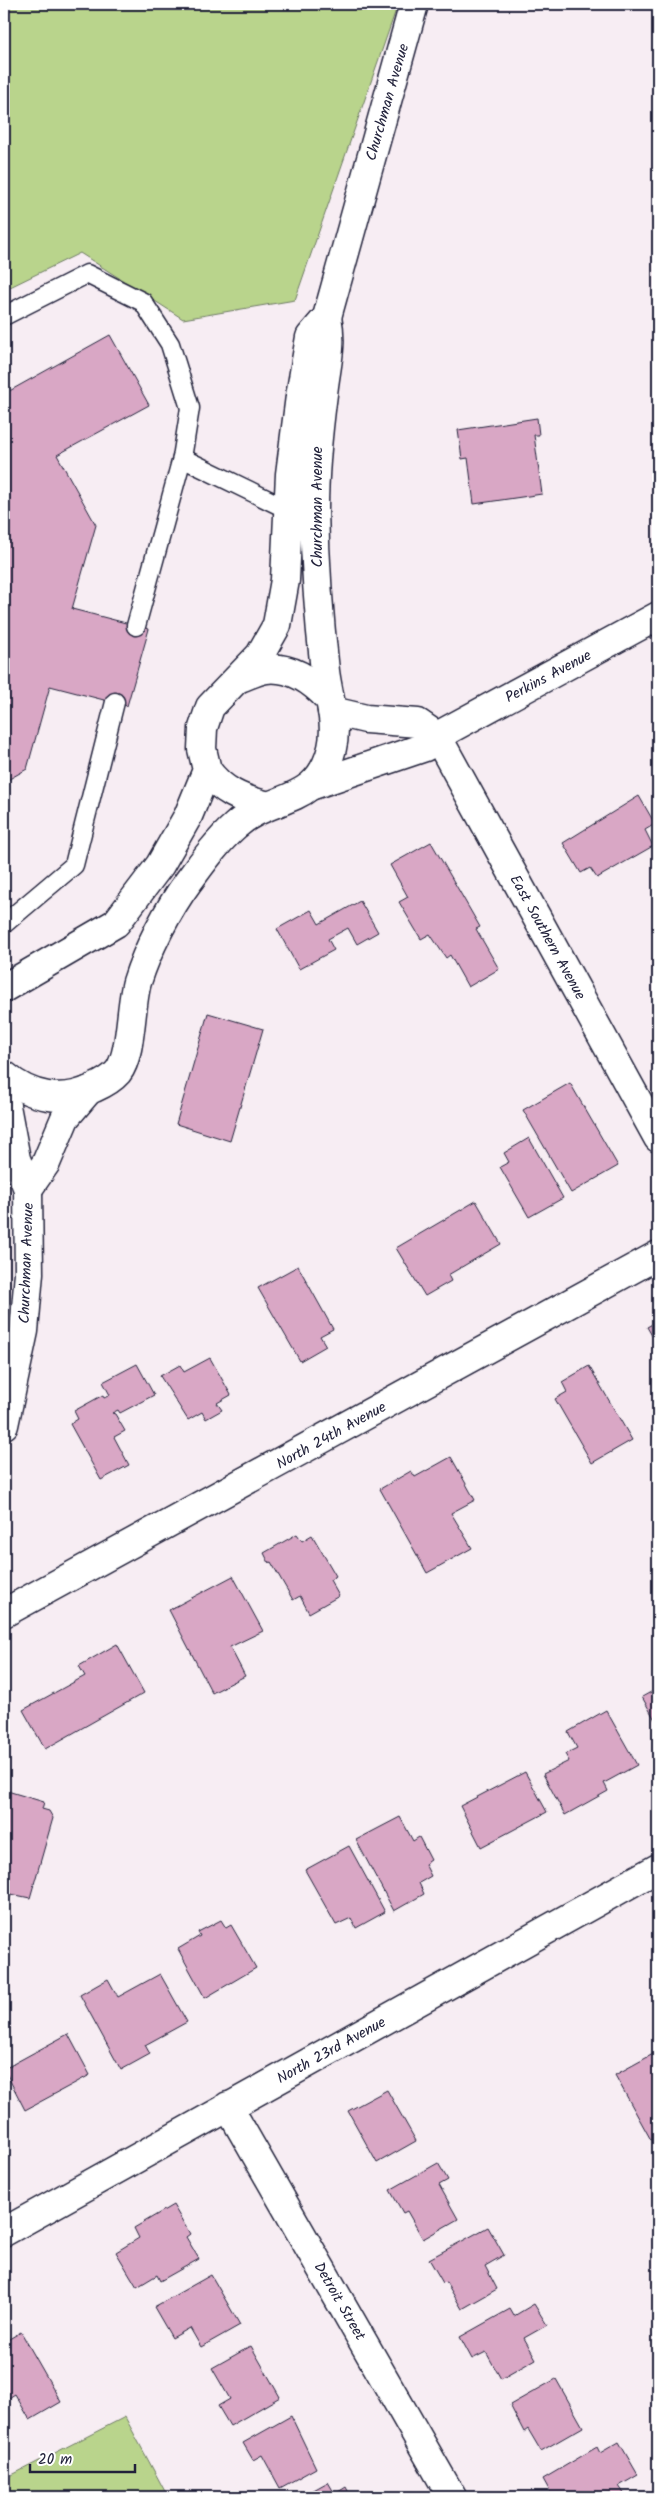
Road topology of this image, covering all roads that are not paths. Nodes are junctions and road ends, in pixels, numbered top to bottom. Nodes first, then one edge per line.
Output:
1 (412, 11) edge
2 (4, 316) edge
3 (327, 316) junction
4 (182, 458) junction
5 (289, 510) junction
6 (658, 616) edge
7 (136, 626) dead end
8 (240, 678) junction
9 (115, 702) dead end
10 (330, 704) junction
11 (437, 736) junction
12 (207, 770) junction
13 (313, 785) junction
14 (265, 805) junction
15 (4, 924) edge
16 (4, 988) edge
17 (4, 1075) edge
18 (88, 1091) junction
19 (4, 1095) edge
20 (658, 1138) edge
21 (28, 1189) junction
22 (658, 1255) edge
23 (4, 1425) edge
24 (4, 1612) edge
25 (658, 1868) edge
26 (228, 2106) junction
27 (4, 2232) edge
28 (452, 2497) edge

1 - 3 street, Churchman Avenue
2 - 4 lane
3 - 5 street, Churchman Avenue
3 - 10 street, Churchman Avenue
4 - 5 lane
4 - 7 lane
5 - 8 street, Churchman Avenue
6 - 11 street, Perkins Avenue
8 - 10 street, Churchman Avenue
8 - 12 street, Churchman Avenue
9 - 15 lane
10 - 11 street
10 - 13 street, Churchman Avenue
11 - 13 street, Perkins Avenue
11 - 20 street, East Southern Avenue
12 - 14 street
12 - 16 street
13 - 14 street, Churchman Avenue
14 - 18 street, Churchman Avenue
17 - 18 street, Churchman Avenue
18 - 21 street, Churchman Avenue
19 - 21 street, Churchman Avenue
21 - 23 street, Churchman Avenue
22 - 24 street, North 24th Avenue
25 - 26 street, North 23rd Avenue
26 - 27 street, North 23rd Avenue
26 - 28 street, Detroit Street

